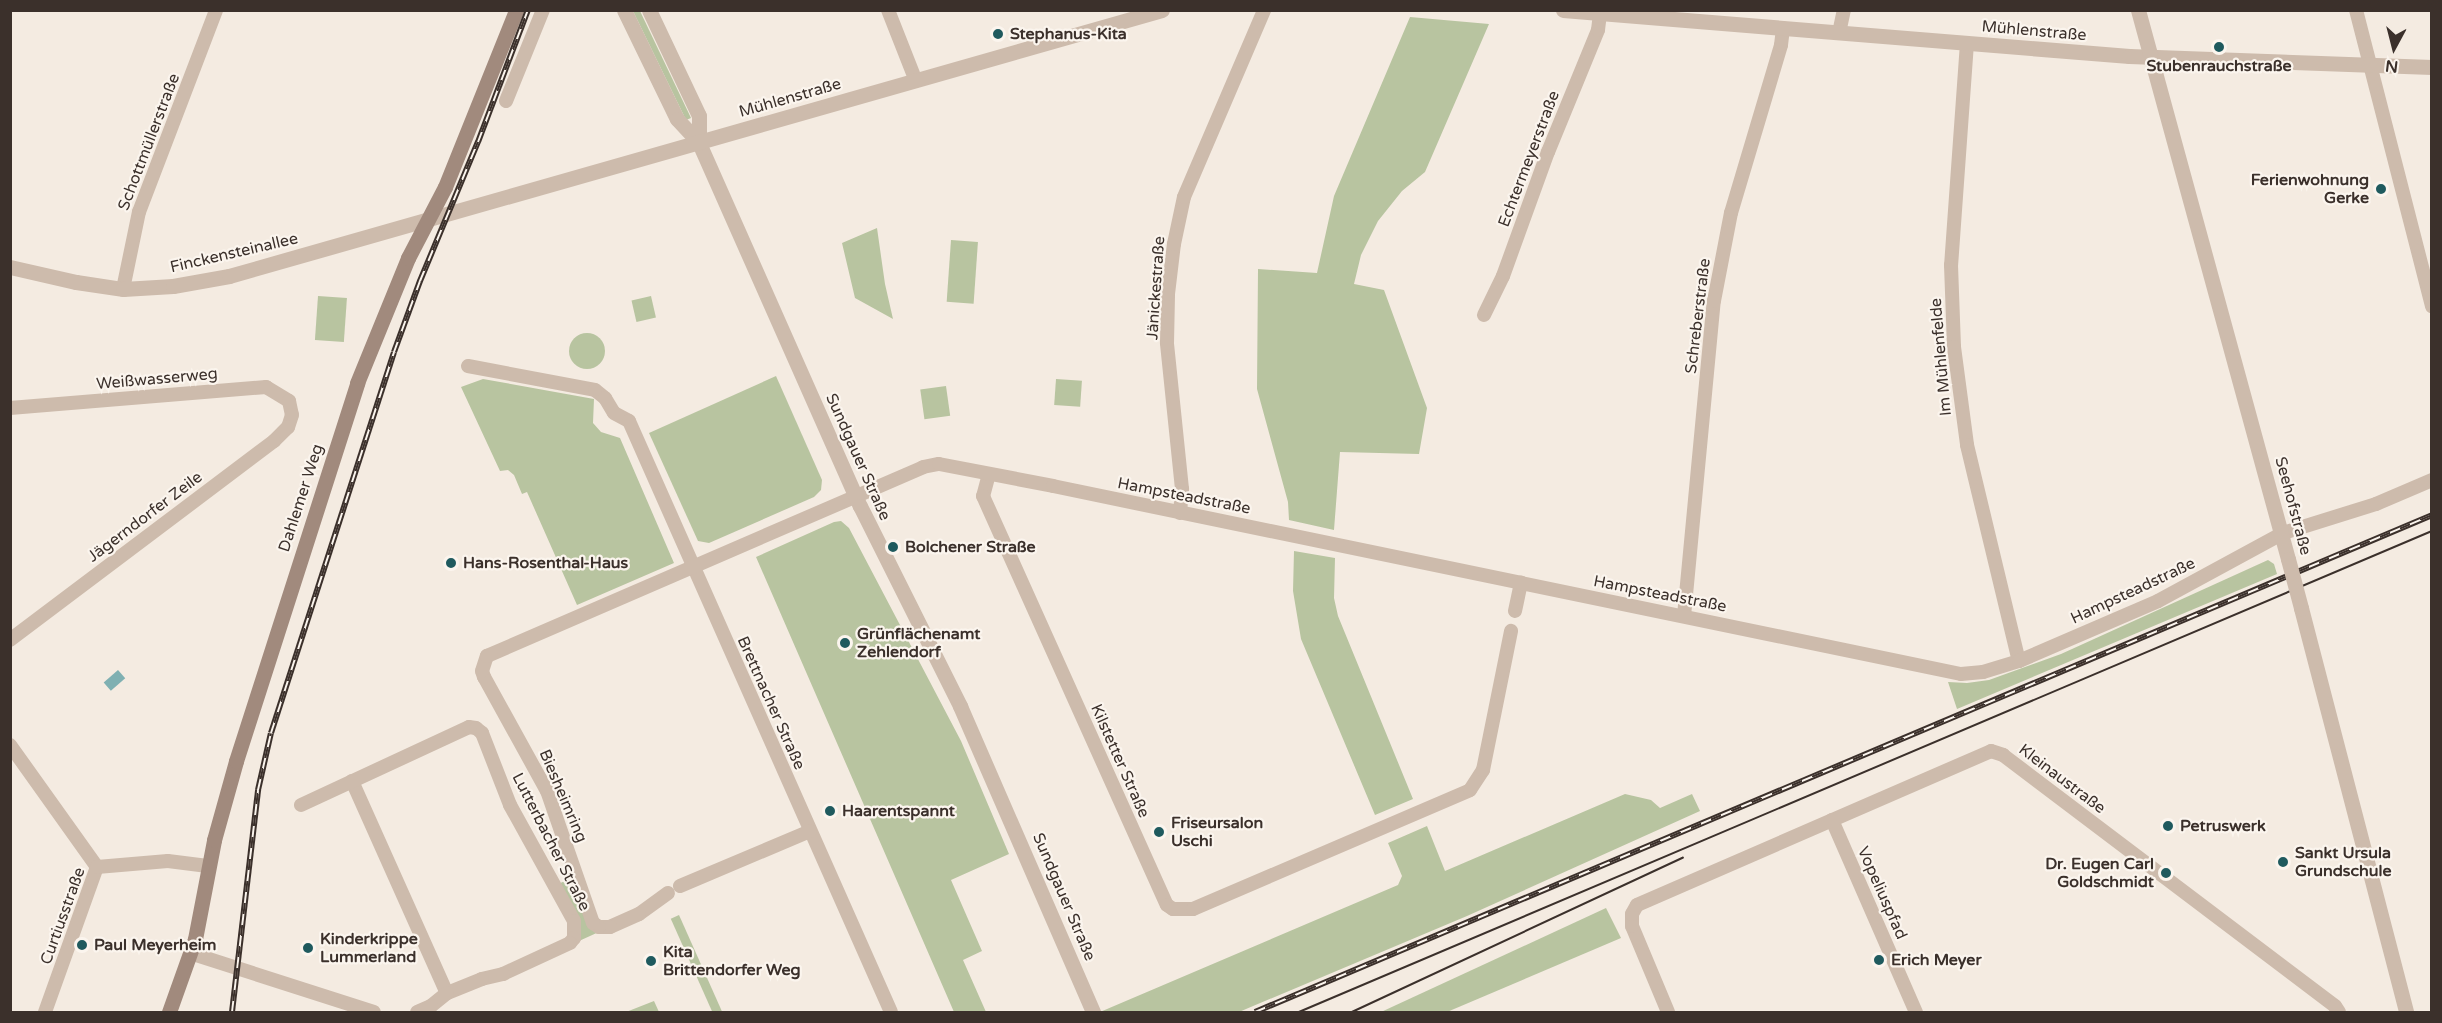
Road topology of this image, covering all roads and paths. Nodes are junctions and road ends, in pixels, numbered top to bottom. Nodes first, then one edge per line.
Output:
1 (216, 10) edge
2 (516, 10) edge
3 (543, 10) edge
4 (624, 10) edge
5 (649, 10) edge
6 (888, 10) edge
7 (1162, 10) edge
8 (1264, 10) edge
9 (1563, 10) edge
10 (1844, 10) edge
11 (2138, 10) edge
12 (2356, 10) edge
13 (1600, 14) junction
14 (1783, 28) junction
15 (1839, 33) junction
16 (1967, 43) junction
17 (2151, 57) junction
18 (2370, 65) junction
19 (2432, 67) edge
20 (916, 81) junction
21 (506, 101) dead end
22 (699, 143) junction
23 (428, 220) junction
24 (10, 267) edge
25 (123, 289) junction
26 (2432, 306) edge
27 (1484, 315) dead end
28 (468, 366) dead end
29 (10, 408) edge
30 (292, 415) joint
31 (989, 474) junction
32 (2432, 480) edge
33 (855, 495) junction
34 (1180, 513) junction
35 (2283, 533) junction
36 (692, 567) junction
37 (1521, 583) junction
38 (1515, 611) dead end
39 (1684, 616) junction
40 (1511, 631) dead end
41 (10, 640) edge
42 (2019, 661) junction
43 (10, 745) edge
44 (352, 781) junction
45 (301, 805) dead end
46 (1832, 820) junction
47 (810, 831) junction
48 (208, 866) junction
49 (97, 867) junction
50 (190, 953) junction
51 (447, 993) junction
52 (45, 1012) edge
53 (170, 1012) edge
54 (374, 1012) edge
55 (417, 1012) edge
56 (891, 1012) edge
57 (1093, 1012) edge
58 (1668, 1012) edge
59 (1916, 1012) edge
60 (2339, 1012) edge
61 (2406, 1012) edge

1 - 25 street, Schottmüllerstraße
2 - 23 main road, Dahlemer Weg
3 - 21 street
4 - 22 street, Sundgauer Straße
5 - 22 street, Sundgauer Straße
6 - 20 street
7 - 20 street, Mühlenstraße
8 - 34 street, Jänickestraße
9 - 13 street, Mühlenstraße
10 - 15 street
11 - 17 street, Seehofstraße
12 - 18 street
13 - 14 street, Mühlenstraße
13 - 27 street, Echtermeyerstraße
14 - 15 street, Mühlenstraße
14 - 39 street, Schreberstraße
15 - 16 street, Mühlenstraße
16 - 17 street, Mühlenstraße
16 - 42 street, Im Mühlenfelde
17 - 18 street, Mühlenstraße
17 - 35 street, Seehofstraße
18 - 19 street, Mühlenstraße
18 - 26 street
20 - 22 street, Mühlenstraße
22 - 23 street, Mühlenstraße
22 - 33 street, Sundgauer Straße
23 - 25 street, Finckensteinallee
23 - 48 main road, Dahlemer Weg
24 - 25 street, Finckensteinallee
28 - 36 street, Brettnacher Straße
29 - 30 street, Weißwasserweg
30 - 41 street, Jägerndorfer Zeile
31 - 33 street, Hampsteadstraße
31 - 34 street, Hampsteadstraße
31 - 40 street, Kilstetter Straße
32 - 35 street, Hampsteadstraße
33 - 36 street
33 - 57 street, Sundgauer Straße
34 - 37 street, Hampsteadstraße
35 - 42 street, Hampsteadstraße
35 - 61 street, Seehofstraße, bridge
36 - 47 street, Brettnacher Straße
36 - 47 street, Biesheimring
37 - 38 street
37 - 39 street, Hampsteadstraße
39 - 42 street, Hampsteadstraße
43 - 49 street
44 - 45 street, Lutterbacher Straße
44 - 51 street
44 - 51 street, Lutterbacher Straße
46 - 58 street, Kleinaustraße
46 - 59 street, Vopeliuspfad
46 - 60 street, Kleinaustraße
47 - 56 street, Brettnacher Straße
48 - 49 street, Curtiusstraße
48 - 50 main road, Dahlemer Weg
49 - 52 street, Curtiusstraße
50 - 53 main road, Dahlemer Weg
50 - 54 street
51 - 55 street, Lutterbacher Straße

